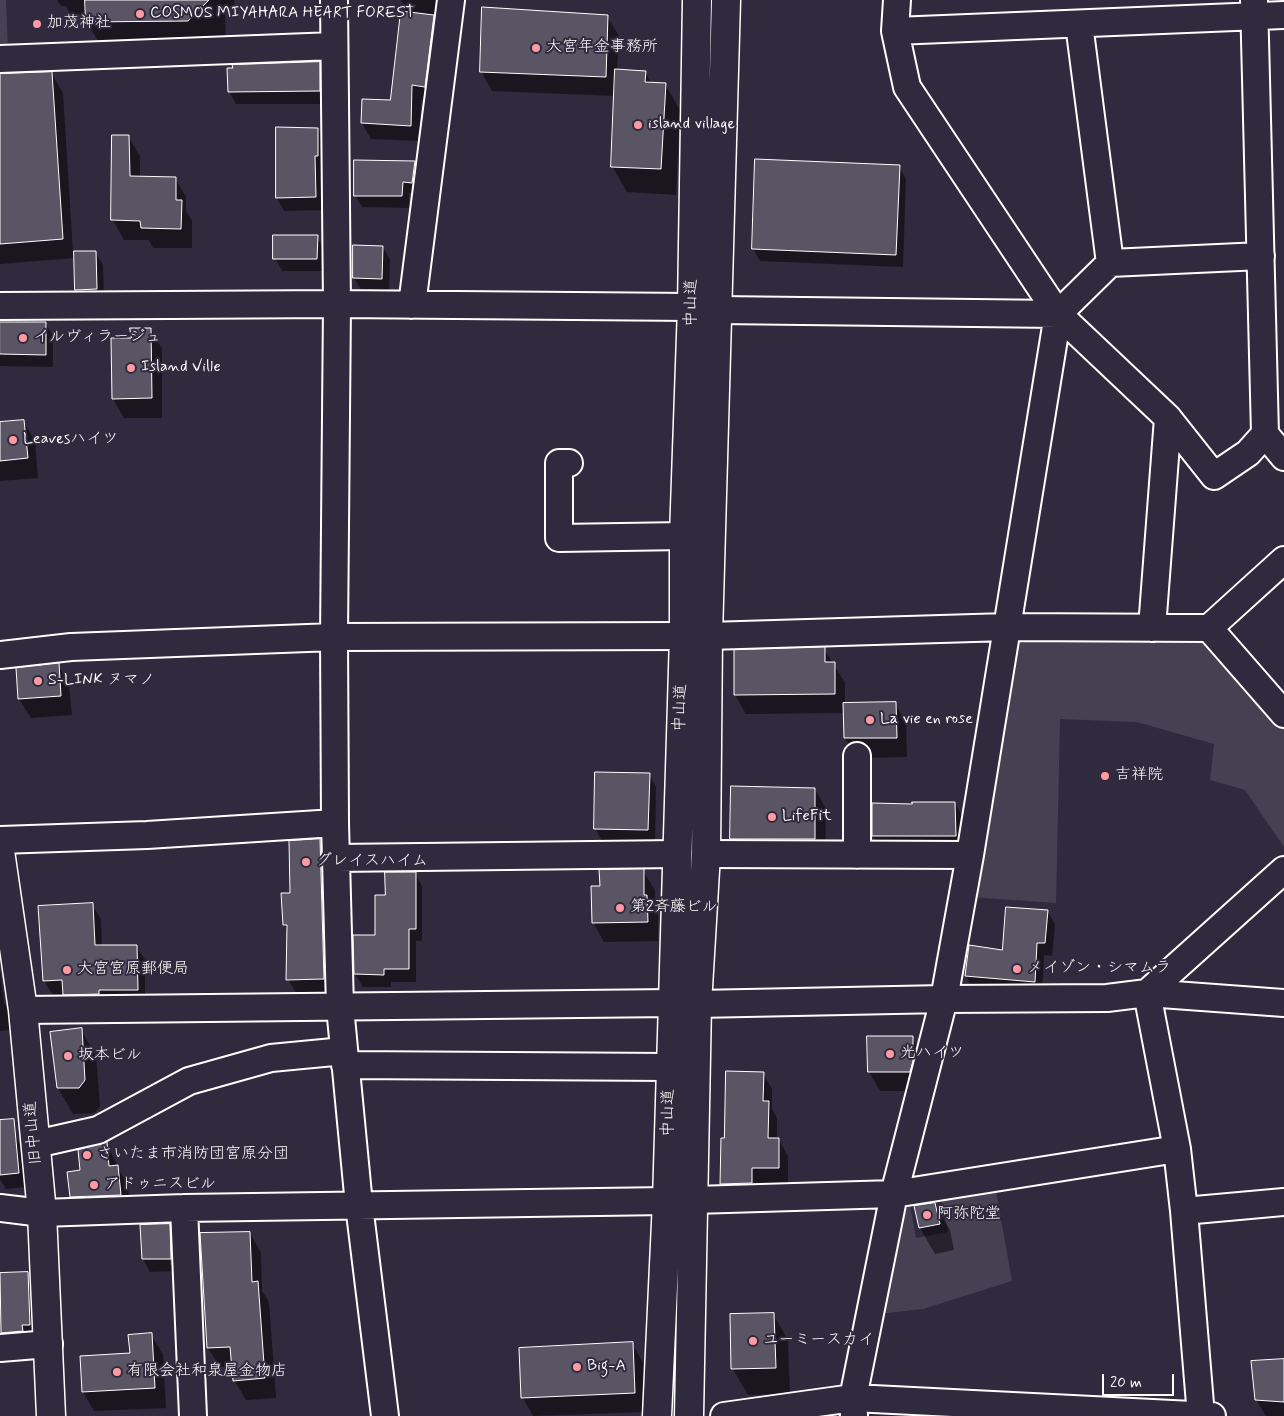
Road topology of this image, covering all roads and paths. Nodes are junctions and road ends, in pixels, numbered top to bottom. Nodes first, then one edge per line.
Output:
1 (334, 0) edge
2 (451, 0) edge
3 (697, 0) edge
4 (726, 0) edge
5 (897, 0) edge
6 (1254, 8) edge
7 (1284, 15) edge
8 (1079, 24) junction
9 (895, 32) junction
10 (334, 46) junction
11 (0, 59) edge
12 (1261, 256) junction
13 (1110, 263) junction
14 (337, 304) junction
15 (412, 305) junction
16 (0, 306) edge
17 (705, 308) junction
18 (1058, 314) junction
19 (1168, 418) junction
20 (1271, 421) edge
21 (1284, 457) edge
22 (569, 463) dead end
23 (684, 536) junction
24 (1284, 560) edge
25 (1007, 627) junction
26 (1152, 628) junction
27 (1209, 628) junction
28 (696, 636) junction
29 (334, 637) junction
30 (0, 655) edge
31 (1284, 714) edge
32 (857, 756) dead end
33 (335, 823) junction
34 (0, 840) edge
35 (0, 851) edge
36 (677, 854) junction
37 (706, 854) junction
38 (857, 855) junction
39 (970, 856) junction
40 (336, 858) junction
41 (1284, 870) edge
42 (2, 878) edge
43 (1147, 993) junction
44 (944, 999) junction
45 (1284, 1003) edge
46 (684, 1004) junction
47 (340, 1007) junction
48 (23, 1010) junction
49 (345, 1058) junction
50 (670, 1067) junction
51 (36, 1144) junction
52 (1176, 1149) junction
53 (894, 1194) junction
54 (694, 1200) junction
55 (667, 1201) junction
56 (1284, 1202) edge
57 (359, 1205) junction
58 (0, 1208) edge
59 (184, 1208) junction
60 (1184, 1211) junction
61 (42, 1213) junction
62 (49, 1344) junction
63 (0, 1348) edge
64 (853, 1407) edge
65 (51, 1416) edge
66 (193, 1416) edge
67 (386, 1416) edge
68 (657, 1416) edge
69 (689, 1416) edge
70 (724, 1416) edge
71 (1201, 1416) edge
72 (1212, 1416) edge

1 - 10 street
2 - 15 street
3 - 17 main road, 中山道
4 - 17 main road, 中山道
5 - 9 street
6 - 7 street
6 - 8 street
6 - 12 street
8 - 9 street
8 - 13 street
9 - 18 street
10 - 11 street
10 - 14 street
12 - 13 street
12 - 20 street
13 - 18 street
14 - 15 street
14 - 16 street
14 - 29 street
15 - 17 street
17 - 18 street
17 - 23 main road, 中山道
17 - 28 main road, 中山道
18 - 19 street
18 - 25 street
19 - 20 street
19 - 26 street
20 - 21 street
22 - 23 street
23 - 28 main road, 中山道
24 - 27 street
25 - 26 street
25 - 28 street
25 - 39 street
26 - 27 street
27 - 31 street
28 - 29 street
28 - 36 main road, 中山道
28 - 37 main road, 中山道
29 - 30 street
29 - 33 street
32 - 38 street
33 - 34 street
33 - 40 street
35 - 42 main road, 旧中山道
36 - 40 street
36 - 46 main road, 中山道
37 - 38 street
37 - 46 main road, 中山道
38 - 39 street
39 - 44 street
40 - 47 street
41 - 43 street
42 - 48 main road, 旧中山道
43 - 44 street
43 - 45 street
43 - 52 street
44 - 46 street
44 - 53 street
46 - 47 street
46 - 50 main road, 中山道
46 - 54 main road, 中山道
47 - 48 street
47 - 49 street
48 - 51 main road, 旧中山道
49 - 50 street
49 - 51 street
49 - 57 street
50 - 55 main road, 中山道
51 - 61 main road, 旧中山道
52 - 53 street
52 - 60 street
53 - 54 street
53 - 64 street
54 - 69 main road, 中山道
55 - 57 street
55 - 68 main road, 中山道
56 - 60 street
57 - 59 street
57 - 67 street
58 - 61 street
59 - 61 street
59 - 66 street
60 - 71 street
61 - 62 main road, 旧中山道
62 - 63 street
62 - 65 main road, 旧中山道
64 - 70 street
64 - 71 street
71 - 72 street

